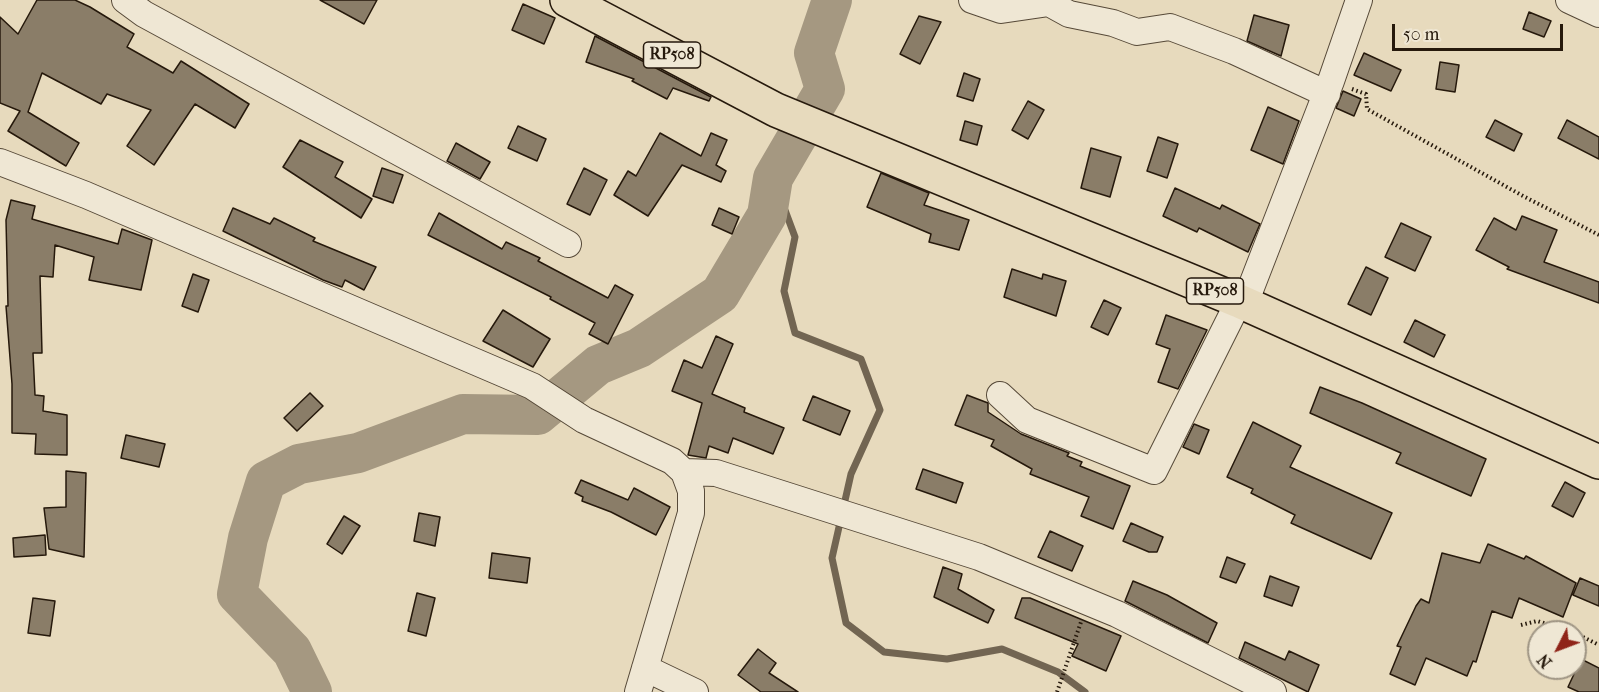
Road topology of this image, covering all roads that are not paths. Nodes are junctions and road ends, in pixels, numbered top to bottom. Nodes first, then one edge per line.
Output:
1 (125, 0) edge
2 (567, 0) edge
3 (972, 0) edge
4 (1359, 0) edge
5 (1569, 0) edge
6 (1599, 14) edge
7 (1329, 87) junction
8 (0, 162) edge
9 (568, 244) dead end
10 (1242, 302) junction
11 (1000, 395) dead end
12 (1599, 462) edge
13 (684, 472) junction
14 (641, 680) edge
15 (695, 692) edge
16 (1273, 692) edge

1 - 9 street
2 - 10 main road, RP508
3 - 7 street
4 - 7 street
5 - 6 street
7 - 10 street
8 - 13 street
10 - 11 street
10 - 12 main road, RP508
13 - 14 street
13 - 16 street
14 - 15 street

